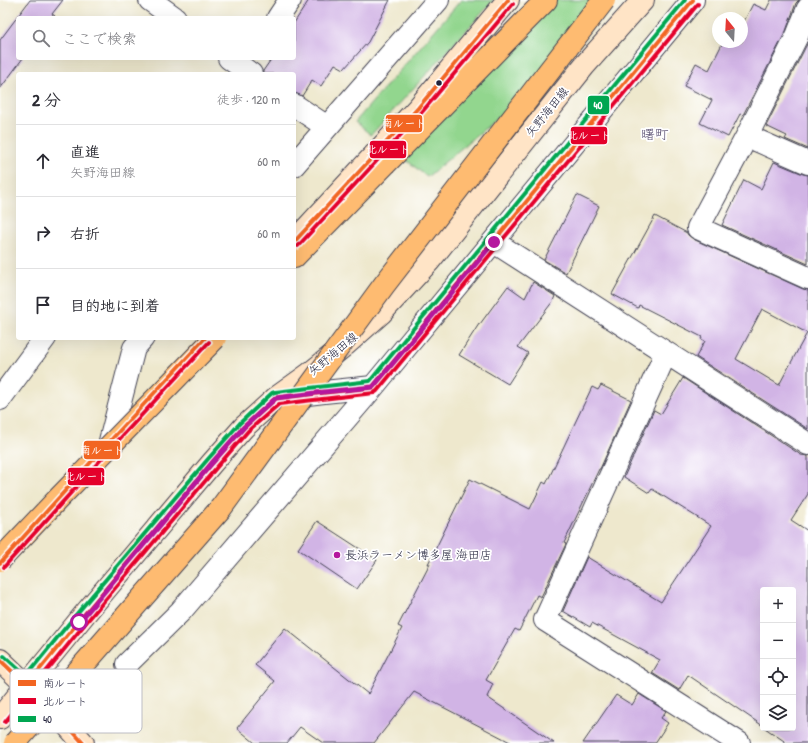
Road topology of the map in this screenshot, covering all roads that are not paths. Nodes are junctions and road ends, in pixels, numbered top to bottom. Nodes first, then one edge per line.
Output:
1 (150, 0) edge
2 (290, 0) edge
3 (438, 0) edge
4 (508, 0) edge
5 (546, 0) edge
6 (604, 0) edge
7 (643, 0) edge
8 (693, 0) edge
9 (808, 8) edge
10 (172, 16) edge
11 (279, 16) edge
12 (802, 39) edge
13 (296, 106) edge
14 (327, 127) junction
15 (746, 136) junction
16 (296, 163) edge
17 (808, 163) edge
18 (296, 240) edge
19 (494, 242) junction
20 (296, 255) edge
21 (808, 278) edge
22 (44, 340) edge
23 (141, 340) edge
24 (203, 340) edge
25 (213, 340) edge
26 (666, 353) junction
27 (373, 387) junction
28 (276, 398) junction
29 (0, 399) edge
30 (110, 441) junction
31 (808, 444) edge
32 (0, 561) edge
33 (0, 660) edge
34 (127, 664) dead end
35 (10, 669) edge
36 (40, 669) edge
37 (80, 669) edge
38 (10, 706) edge
39 (0, 718) edge
40 (24, 733) edge
41 (74, 733) edge
42 (15, 743) edge
43 (83, 743) edge
44 (739, 743) edge

1 - 10 street
2 - 11 street
3 - 14 street
4 - 18 main road
5 - 20 highway
6 - 37 highway, bridge
7 - 28 main road, 矢野海田線
8 - 19 street
9 - 12 street
12 - 15 street
13 - 14 street
14 - 16 street
15 - 17 street
15 - 21 street
19 - 26 street
19 - 27 street
22 - 29 street
23 - 30 street
24 - 30 main road
25 - 32 highway, bridge
26 - 31 street
26 - 44 street
27 - 28 street
27 - 34 street
28 - 36 main road, 矢野海田線
30 - 32 main road
33 - 35 main road
38 - 39 main road, 矢野海田線
40 - 42 highway, bridge
41 - 43 main road

